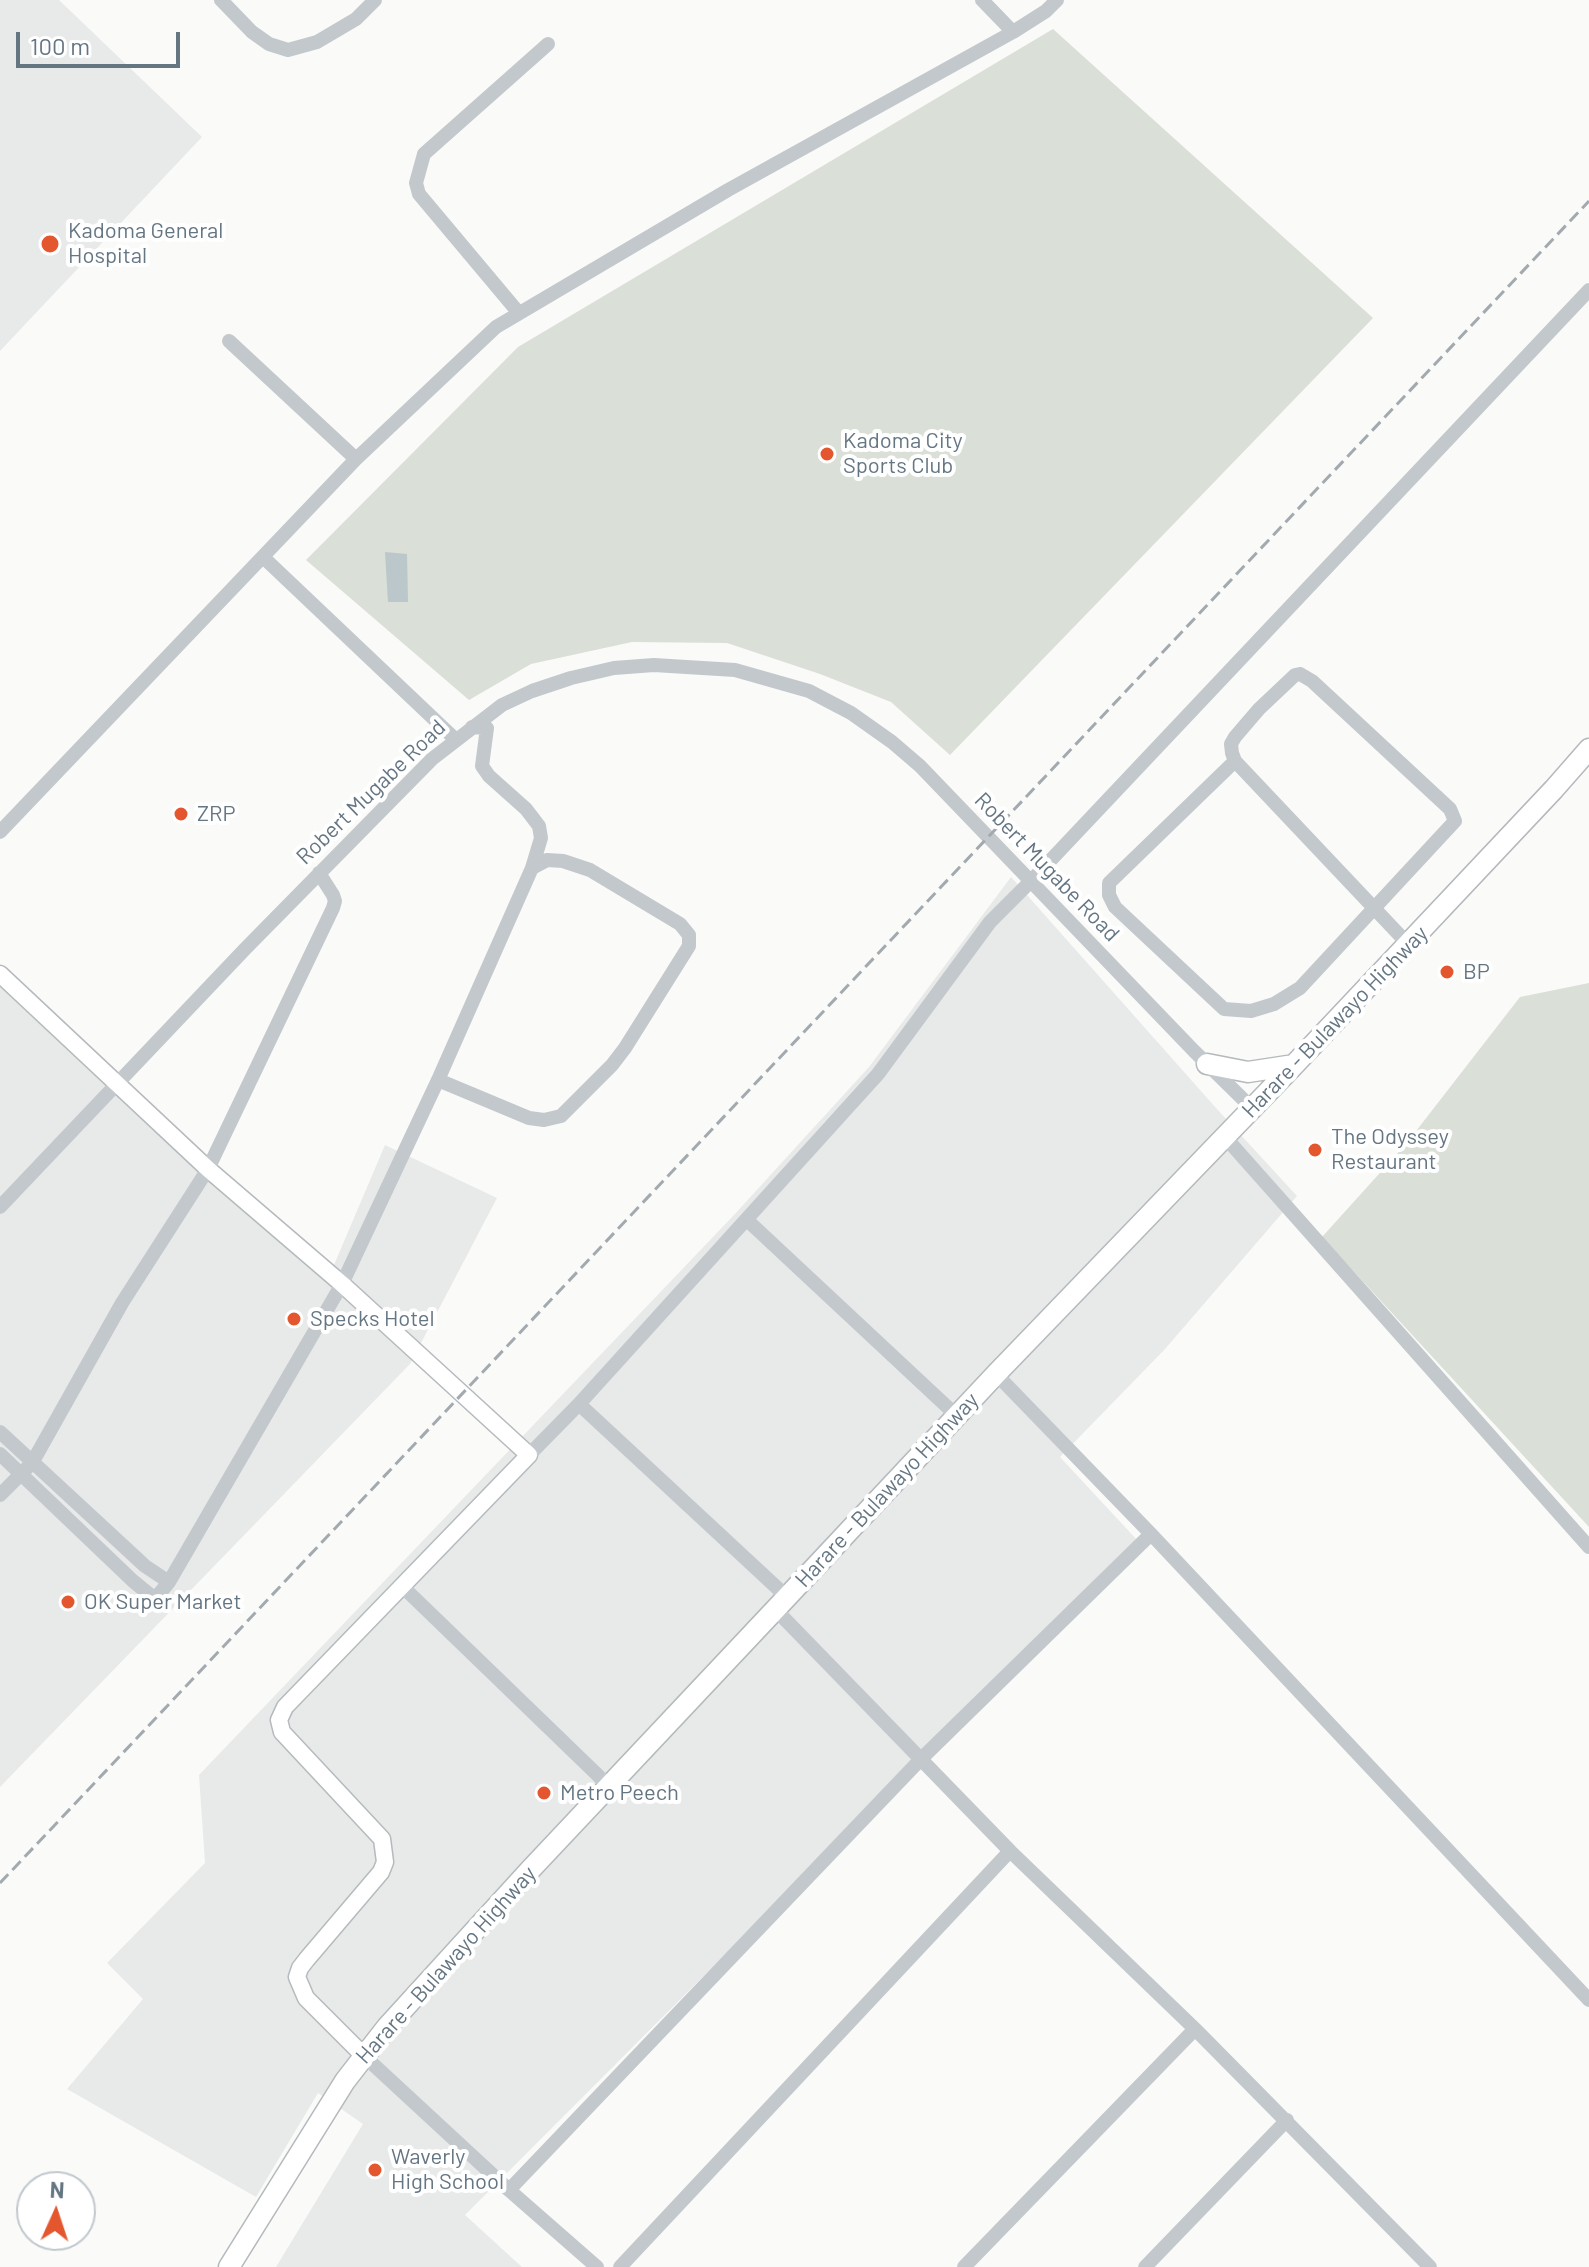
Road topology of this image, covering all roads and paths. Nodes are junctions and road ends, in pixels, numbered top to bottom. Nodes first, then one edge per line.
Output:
1 (221, 0) edge
2 (375, 0) edge
3 (982, 0) edge
4 (1057, 0) edge
5 (1013, 32) junction
6 (548, 44) dead end
7 (1589, 290) edge
8 (518, 312) junction
9 (229, 341) dead end
10 (356, 459) junction
11 (263, 557) junction
12 (472, 727) junction
13 (455, 739) junction
14 (1589, 749) edge
15 (1235, 761) junction
16 (0, 832) edge
17 (532, 868) junction
18 (319, 873) junction
19 (1030, 882) junction
20 (1374, 910) junction
21 (1408, 944) junction
22 (0, 974) edge
23 (1207, 1064) junction
24 (1294, 1065) junction
25 (438, 1080) junction
26 (117, 1083) junction
27 (1252, 1108) junction
28 (1225, 1137) junction
29 (208, 1169) junction
30 (0, 1207) edge
31 (747, 1220) junction
32 (342, 1284) junction
33 (996, 1374) junction
34 (579, 1404) junction
35 (957, 1416) junction
36 (0, 1432) edge
37 (0, 1454) edge
38 (529, 1455) junction
39 (26, 1469) junction
40 (0, 1495) edge
41 (1151, 1534) junction
42 (1589, 1547) edge
43 (169, 1582) junction
44 (403, 1587) junction
45 (781, 1603) junction
46 (921, 1759) junction
47 (610, 1787) junction
48 (1010, 1851) junction
49 (1589, 2000) edge
50 (1195, 2029) junction
51 (363, 2055) junction
52 (1287, 2120) junction
53 (509, 2190) junction
54 (229, 2267) edge
55 (597, 2267) edge
56 (620, 2267) edge
57 (964, 2267) edge
58 (1145, 2267) edge
59 (1430, 2267) edge

1 - 2 street
3 - 5 street
4 - 5 street
5 - 8 street
6 - 8 street
7 - 19 street
8 - 10 street
9 - 10 street
10 - 11 street
11 - 13 street
11 - 16 street
12 - 13 street, Robert Mugabe Road
12 - 17 street
12 - 19 street, Robert Mugabe Road
13 - 18 street, Robert Mugabe Road
14 - 21 highway, Harare - Bulawayo Highway
15 - 20 street
15 - 20 street
15 - 20 street
17 - 25 street
17 - 25 street
18 - 26 street, Robert Mugabe Road
18 - 29 street
19 - 23 street, Robert Mugabe Road
19 - 31 street
20 - 21 street
21 - 24 highway, Harare - Bulawayo Highway
22 - 26 main road
23 - 24 highway
23 - 27 street, Robert Mugabe Road
24 - 27 highway, Harare - Bulawayo Highway
25 - 32 street
26 - 29 main road
26 - 30 street, Robert Mugabe Road
27 - 28 highway, Harare - Bulawayo Highway
28 - 33 highway, Harare - Bulawayo Highway
28 - 42 street
29 - 32 main road
29 - 39 street
31 - 34 street
31 - 35 street
32 - 38 main road
32 - 43 street
33 - 35 highway, Harare - Bulawayo Highway
33 - 41 street
34 - 38 street
34 - 45 street
35 - 45 highway, Harare - Bulawayo Highway
36 - 39 street
37 - 39 street
38 - 44 main road
39 - 40 street
39 - 43 street
39 - 43 street
41 - 46 street
41 - 49 street
44 - 47 street
44 - 51 main road
45 - 46 street
45 - 47 highway, Harare - Bulawayo Highway
46 - 48 street
46 - 53 street
47 - 51 highway, Harare - Bulawayo Highway
48 - 50 street
48 - 56 street
50 - 52 street
50 - 57 street
51 - 53 street
51 - 54 highway, Harare - Bulawayo Highway
52 - 58 street
52 - 59 street
53 - 55 street

